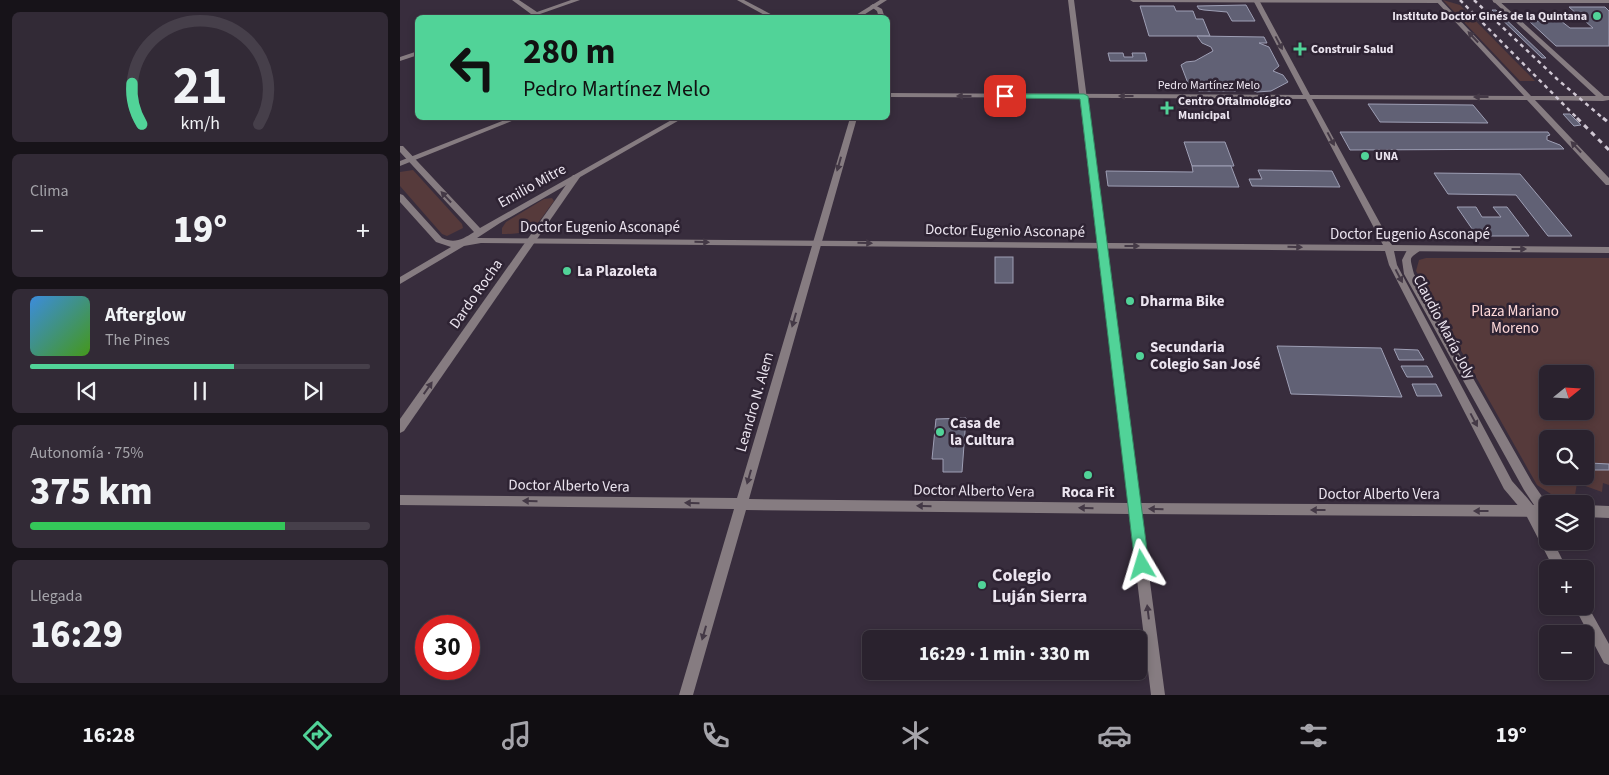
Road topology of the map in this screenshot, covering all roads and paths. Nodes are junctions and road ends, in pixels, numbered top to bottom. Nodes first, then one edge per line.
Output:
1 (515, 0) edge
2 (577, 0) edge
3 (740, 0) edge
4 (884, 0) edge
5 (1072, 0) edge
6 (1133, 0) edge
7 (1256, 0) edge
8 (1438, 0) edge
9 (1495, 0) edge
10 (1609, 1) edge
11 (873, 6) junction
12 (537, 15) edge
13 (540, 15) edge
14 (766, 15) edge
15 (859, 15) edge
16 (881, 15) edge
17 (415, 54) edge
18 (400, 59) edge
19 (890, 95) edge
20 (1084, 96) junction
21 (1308, 96) junction
22 (1530, 98) junction
23 (1601, 98) junction
24 (1609, 100) edge
25 (510, 120) edge
26 (676, 120) edge
27 (852, 120) edge
28 (400, 148) edge
29 (411, 159) junction
30 (400, 164) edge
31 (576, 177) junction
32 (1609, 183) edge
33 (400, 197) edge
34 (479, 232) junction
35 (531, 240) junction
36 (816, 243) junction
37 (461, 244) junction
38 (1102, 246) junction
39 (1389, 248) junction
40 (1418, 248) junction
41 (1609, 250) edge
42 (400, 281) edge
43 (400, 428) edge
44 (400, 500) edge
45 (1539, 501) edge
46 (741, 504) junction
47 (1135, 509) junction
48 (1530, 511) junction
49 (1539, 511) edge
50 (1594, 512) edge
51 (1609, 512) edge
52 (1556, 560) edge
53 (1586, 615) edge
54 (1609, 658) edge
55 (686, 695) edge
56 (1158, 695) edge

1 - 12 street
2 - 13 street
3 - 14 street
4 - 11 street
5 - 20 street
6 - 7 street
7 - 8 street
7 -> 21 street, Claudio María Joly
22 -> 8 street
9 - 10 street
9 - 23 street
11 - 15 street
11 - 16 street
17 - 18 street
20 -> 19 street, Pedro Martínez Melo
21 -> 20 street, Pedro Martínez Melo
20 - 38 street
22 -> 21 street, Pedro Martínez Melo
21 -> 39 street, Claudio María Joly
22 - 23 street, Pedro Martínez Melo
32 -> 22 street
23 - 24 street
25 - 29 street
26 - 31 street, Emilio Mitre
27 -> 36 street, Leandro N. Alem
28 - 29 street
29 - 30 street
34 -> 29 street
31 - 34 street, Emilio Mitre
31 - 35 street, Dardo Rocha
33 - 37 street
34 - 37 street, Emilio Mitre
35 -> 36 street, Doctor Eugenio Asconapé
35 - 37 street, Doctor Eugenio Asconapé
43 -> 35 street, Dardo Rocha
36 -> 38 street, Doctor Eugenio Asconapé
36 -> 46 street, Leandro N. Alem
37 - 42 street, Emilio Mitre
38 -> 39 street, Doctor Eugenio Asconapé
38 - 47 street
39 - 40 street, Doctor Eugenio Asconapé
39 -> 48 street, Claudio María Joly
40 -> 41 street, Doctor Eugenio Asconapé
40 - 45 street, Claudio María Joly
46 -> 44 street, Doctor Alberto Vera
47 -> 46 street, Doctor Alberto Vera
46 -> 55 street, Leandro N. Alem
48 -> 47 street, Doctor Alberto Vera
56 -> 47 street
48 - 49 street, Doctor Alberto Vera
48 - 52 street, Claudio María Joly
50 - 51 street
53 - 54 street

